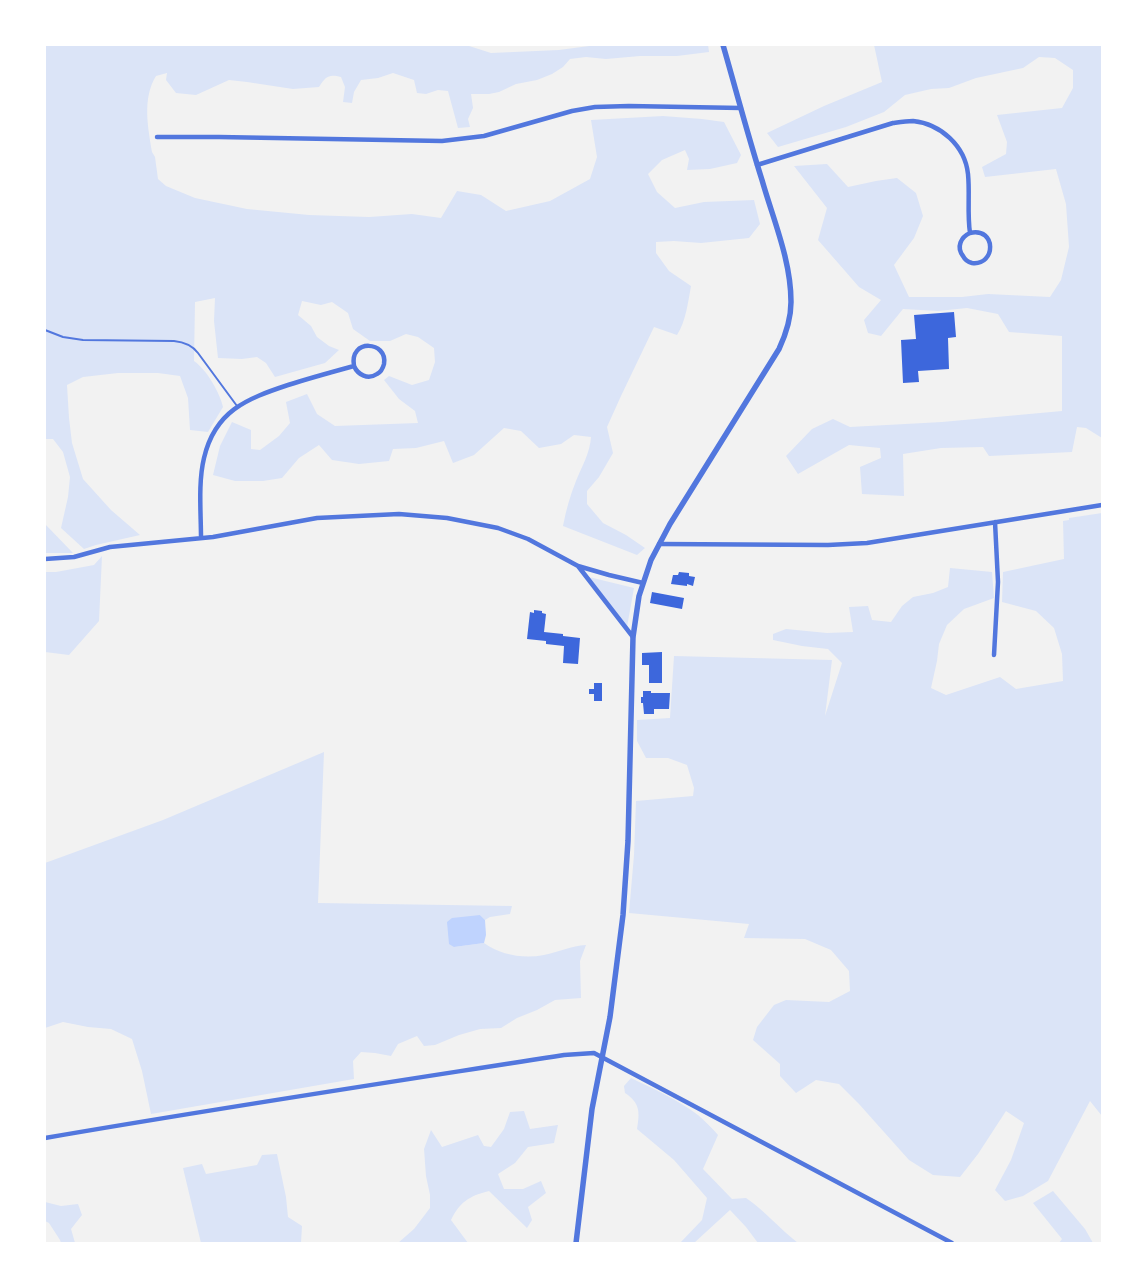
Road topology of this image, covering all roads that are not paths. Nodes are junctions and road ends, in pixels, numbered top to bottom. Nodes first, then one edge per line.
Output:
1 (723, 45) edge
2 (741, 108) junction
3 (157, 137) dead end
4 (757, 165) junction
5 (970, 233) junction
6 (45, 330) edge
7 (354, 366) junction
8 (237, 406) junction
9 (1102, 505) edge
10 (995, 522) junction
11 (201, 538) junction
12 (659, 544) junction
13 (45, 559) edge
14 (578, 566) junction
15 (643, 583) junction
16 (633, 637) junction
17 (994, 655) dead end
18 (602, 1056) junction
19 (45, 1138) edge
20 (576, 1243) edge
21 (952, 1243) edge

1 - 2 street
2 - 3 street
2 - 4 street
4 - 5 street
4 - 12 street
5 - 5 street
6 - 8 lane
7 - 7 street
7 - 8 street
8 - 11 street
9 - 10 street
10 - 12 street
10 - 17 street
11 - 13 street
11 - 14 street
12 - 15 street
14 - 15 street
14 - 16 street
15 - 16 street
16 - 18 street
18 - 19 street
18 - 20 street
18 - 21 street

